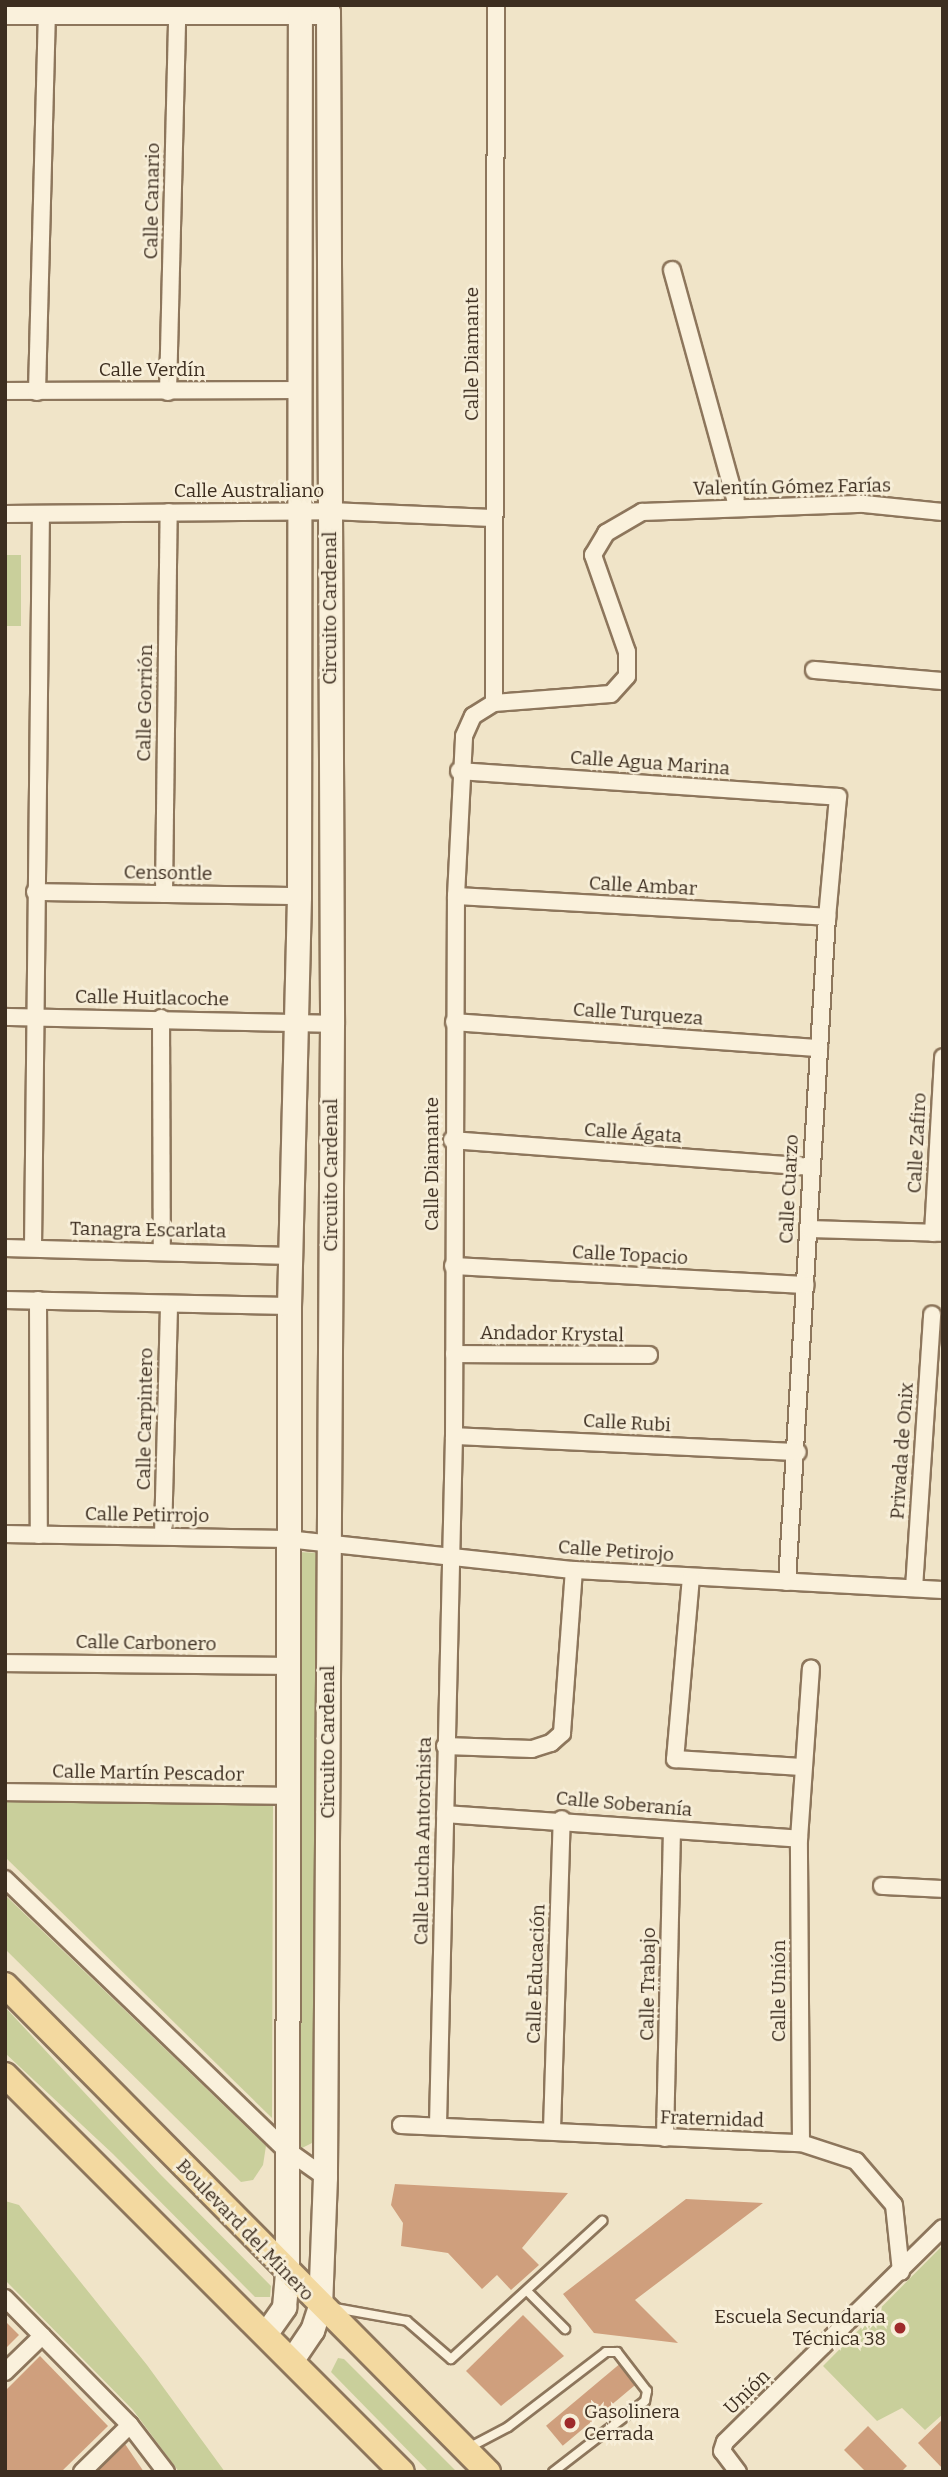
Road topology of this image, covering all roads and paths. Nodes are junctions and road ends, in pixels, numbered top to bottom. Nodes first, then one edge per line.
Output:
1 (496, 5) edge
2 (5, 12) edge
3 (47, 12) junction
4 (177, 12) junction
5 (300, 12) junction
6 (672, 270) dead end
7 (299, 390) junction
8 (5, 391) edge
9 (37, 392) junction
10 (168, 392) junction
11 (737, 506) junction
12 (299, 511) junction
13 (330, 511) junction
14 (169, 512) junction
15 (943, 512) edge
16 (5, 514) edge
17 (41, 514) junction
18 (492, 518) junction
19 (814, 670) dead end
20 (943, 681) edge
21 (494, 703) junction
22 (459, 771) junction
23 (838, 797) joint
24 (36, 892) junction
25 (164, 894) junction
26 (299, 896) junction
27 (456, 896) junction
28 (827, 917) junction
29 (37, 1016) junction
30 (5, 1017) edge
31 (161, 1018) junction
32 (454, 1022) junction
33 (297, 1024) junction
34 (332, 1024) junction
35 (819, 1048) junction
36 (943, 1057) edge
37 (452, 1140) junction
38 (811, 1167) junction
39 (809, 1229) junction
40 (938, 1233) edge
41 (5, 1248) edge
42 (33, 1248) junction
43 (162, 1250) junction
44 (290, 1256) junction
45 (453, 1266) junction
46 (805, 1285) junction
47 (5, 1300) edge
48 (38, 1300) junction
49 (169, 1304) junction
50 (289, 1306) junction
51 (932, 1315) dead end
52 (454, 1354) junction
53 (649, 1355) dead end
54 (454, 1436) junction
55 (798, 1452) junction
56 (5, 1534) edge
57 (39, 1535) junction
58 (163, 1536) junction
59 (288, 1539) junction
60 (329, 1542) junction
61 (451, 1557) junction
62 (574, 1570) junction
63 (691, 1577) junction
64 (788, 1582) junction
65 (914, 1588) junction
66 (943, 1590) edge
67 (5, 1663) edge
68 (287, 1666) junction
69 (811, 1668) dead end
70 (445, 1746) junction
71 (802, 1767) junction
72 (5, 1792) edge
73 (290, 1796) junction
74 (445, 1814) junction
75 (562, 1819) junction
76 (673, 1830) junction
77 (799, 1839) junction
78 (5, 1879) edge
79 (882, 1886) dead end
80 (943, 1889) edge
81 (5, 1985) edge
82 (5, 2075) edge
83 (401, 2125) dead end
84 (439, 2125) junction
85 (552, 2130) junction
86 (664, 2138) junction
87 (801, 2143) junction
88 (284, 2148) junction
89 (325, 2177) junction
90 (602, 2221) dead end
91 (943, 2228) edge
92 (286, 2271) junction
93 (901, 2272) junction
94 (527, 2291) junction
95 (5, 2298) edge
96 (320, 2306) junction
97 (565, 2329) dead end
98 (265, 2333) junction
99 (42, 2336) junction
100 (292, 2360) junction
101 (5, 2372) edge
102 (130, 2425) junction
103 (465, 2449) junction
104 (82, 2472) edge
105 (166, 2472) edge
106 (402, 2472) edge
107 (488, 2472) edge
108 (553, 2472) edge
109 (738, 2472) edge

1 - 18 street, Calle Diamante
2 - 3 street, Circuito Cardenal
3 - 4 street, Circuito Cardenal
3 - 9 street
4 - 5 street, Circuito Cardenal
4 - 10 street, Calle Canario
5 - 7 street, Circuito Cardenal
5 - 13 street, Circuito Cardenal
6 - 11 street
7 - 10 street, Calle Verdín
7 - 12 street, Circuito Cardenal
8 - 9 street, Calle Verdín
9 - 10 street, Calle Verdín
11 - 15 street, Valentín Gómez Farías
11 - 21 street, Valentín Gómez Farías
12 - 13 street, Calle Australiano
12 - 14 street, Calle Australiano
12 - 26 street, Circuito Cardenal
13 - 18 street, Calle Australiano
13 - 34 street, Circuito Cardenal
14 - 17 street, Calle Australiano
14 - 25 street, Calle Gorrión
16 - 17 street, Calle Australiano
17 - 24 street
18 - 21 street, Calle Diamante
19 - 20 street
21 - 22 street, Calle Diamante
22 - 23 street, Calle Agua Marina
22 - 27 street, Calle Diamante
23 - 28 street, Calle Cuarzo
24 - 25 street, Censontle
24 - 29 street
25 - 26 street, Censontle
26 - 33 street, Circuito Cardenal
27 - 28 street, Calle Ambar
27 - 32 street, Calle Diamante
28 - 35 street, Calle Cuarzo
29 - 30 street, Calle Huitlacoche
29 - 31 street, Calle Huitlacoche
29 - 42 street
31 - 33 street, Calle Huitlacoche
31 - 43 street
32 - 35 street, Calle Turqueza
32 - 37 street, Calle Diamante
33 - 34 street, Calle Huitlacoche
33 - 44 street, Circuito Cardenal
34 - 60 street, Circuito Cardenal
35 - 38 street, Calle Cuarzo
36 - 40 street, Calle Zafiro
37 - 38 street, Calle Ágata
37 - 45 street, Calle Diamante
38 - 39 street, Calle Cuarzo
39 - 40 street
39 - 46 street, Calle Cuarzo
41 - 42 street, Tanagra Escarlata
42 - 43 street, Tanagra Escarlata
43 - 44 street, Tanagra Escarlata
44 - 50 street, Circuito Cardenal
45 - 46 street, Calle Topacio
45 - 52 street, Calle Diamante
46 - 55 street, Calle Cuarzo
47 - 48 street
48 - 49 street
48 - 57 street
49 - 50 street
49 - 58 street, Calle Carpintero
50 - 59 street, Circuito Cardenal
51 - 65 street, Privada de Onix
52 - 53 street, Andador Krystal
52 - 54 street, Calle Diamante
54 - 55 street, Calle Rubi
54 - 61 street, Calle Diamante
55 - 64 street, Calle Cuarzo
56 - 57 street, Calle Petirrojo
57 - 58 street, Calle Petirrojo
58 - 59 street, Calle Petirrojo
59 - 60 street, Calle Petirojo
59 - 68 street, Circuito Cardenal
60 - 61 street, Calle Petirojo
60 - 89 street, Circuito Cardenal
61 - 62 street, Calle Petirojo
61 - 70 street, Calle Lucha Antorchista
62 - 63 street, Calle Petirojo
62 - 70 street
63 - 64 street, Calle Petirojo
63 - 71 street
64 - 65 street, Calle Petirojo
65 - 66 street, Calle Petirojo
67 - 68 street, Calle Carbonero
68 - 73 street, Circuito Cardenal
69 - 71 street, Calle Unión
70 - 74 street, Calle Lucha Antorchista
71 - 77 street, Calle Unión
72 - 73 street, Calle Martín Pescador
73 - 88 street, Circuito Cardenal
74 - 75 street, Calle Soberanía
74 - 84 street, Calle Lucha Antorchista
75 - 76 street, Calle Soberanía
75 - 85 street, Calle Educación
76 - 77 street, Calle Soberanía
76 - 86 street, Calle Trabajo
77 - 87 street, Calle Unión
78 - 88 street
79 - 80 street
81 - 92 main road, Boulevard del Minero
82 - 98 main road
83 - 84 street, Fraternidad
84 - 85 street, Fraternidad
85 - 86 street, Fraternidad
86 - 87 street, Fraternidad
87 - 93 street, Fraternidad
88 - 89 street
88 - 92 street, Circuito Cardenal
89 - 96 street, Circuito Cardenal
90 - 94 lane
91 - 93 street, Unión
92 - 96 main road, Boulevard del Minero
92 - 98 street, Circuito Cardenal
93 - 109 street, Unión
94 - 96 lane
94 - 97 lane
95 - 99 street
96 - 100 street, Circuito Cardenal
96 - 103 main road, Boulevard del Minero
98 - 100 main road
99 - 101 street
99 - 102 street
100 - 106 main road
102 - 104 street
102 - 105 street
103 - 107 main road, Boulevard del Minero
103 - 108 lane

